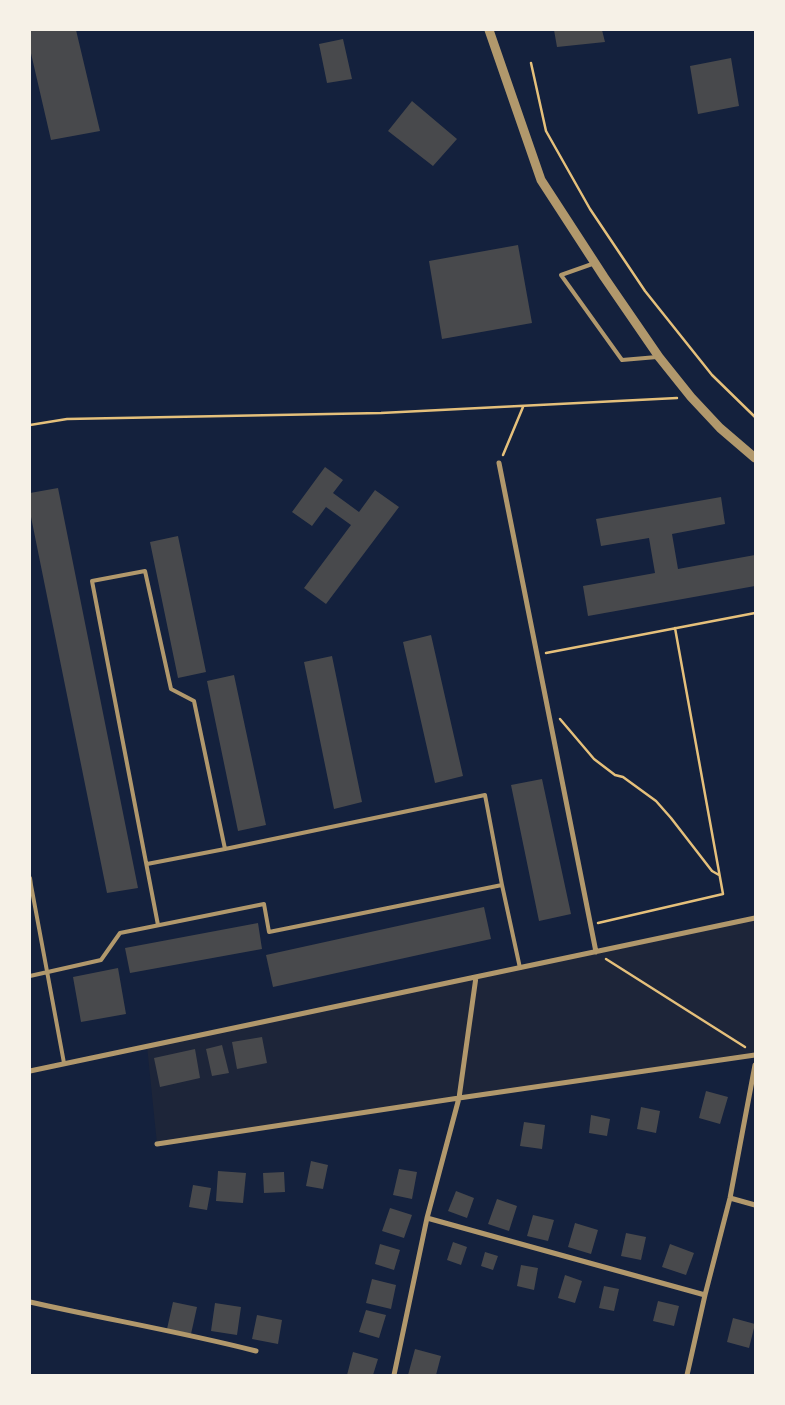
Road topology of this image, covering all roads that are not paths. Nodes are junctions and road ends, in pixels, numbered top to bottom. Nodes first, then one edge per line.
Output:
1 (489, 30) edge
2 (594, 263) junction
3 (659, 357) junction
4 (755, 458) edge
5 (500, 463) road end
6 (224, 850) junction
7 (147, 864) junction
8 (30, 878) edge
9 (502, 885) junction
10 (31, 886) edge
11 (755, 918) edge
12 (158, 925) junction
13 (596, 952) junction
14 (520, 968) junction
15 (47, 972) junction
16 (30, 976) edge
17 (476, 977) junction
18 (755, 1055) edge
19 (64, 1064) junction
20 (755, 1065) edge
21 (30, 1070) edge
22 (459, 1098) junction
23 (157, 1144) dead end
24 (730, 1198) junction
25 (755, 1205) edge
26 (427, 1218) junction
27 (705, 1295) junction
28 (30, 1302) edge
29 (256, 1352) dead end
30 (394, 1375) edge
31 (687, 1375) edge

1 - 2 street
2 - 3 street
2 - 3 lane
3 - 4 street
5 - 13 street
6 - 7 lane
6 - 7 lane
6 - 9 lane
7 - 12 lane
8 - 10 lane
9 - 12 lane
9 - 14 lane
10 - 15 lane
11 - 13 street
12 - 15 lane
13 - 14 street
14 - 17 street
15 - 16 lane
15 - 19 lane
17 - 19 street
17 - 22 street
18 - 22 street
19 - 21 street
20 - 24 street
22 - 23 street
22 - 26 street
24 - 25 street
24 - 27 street
26 - 27 street
26 - 30 street
27 - 31 street
28 - 29 street

